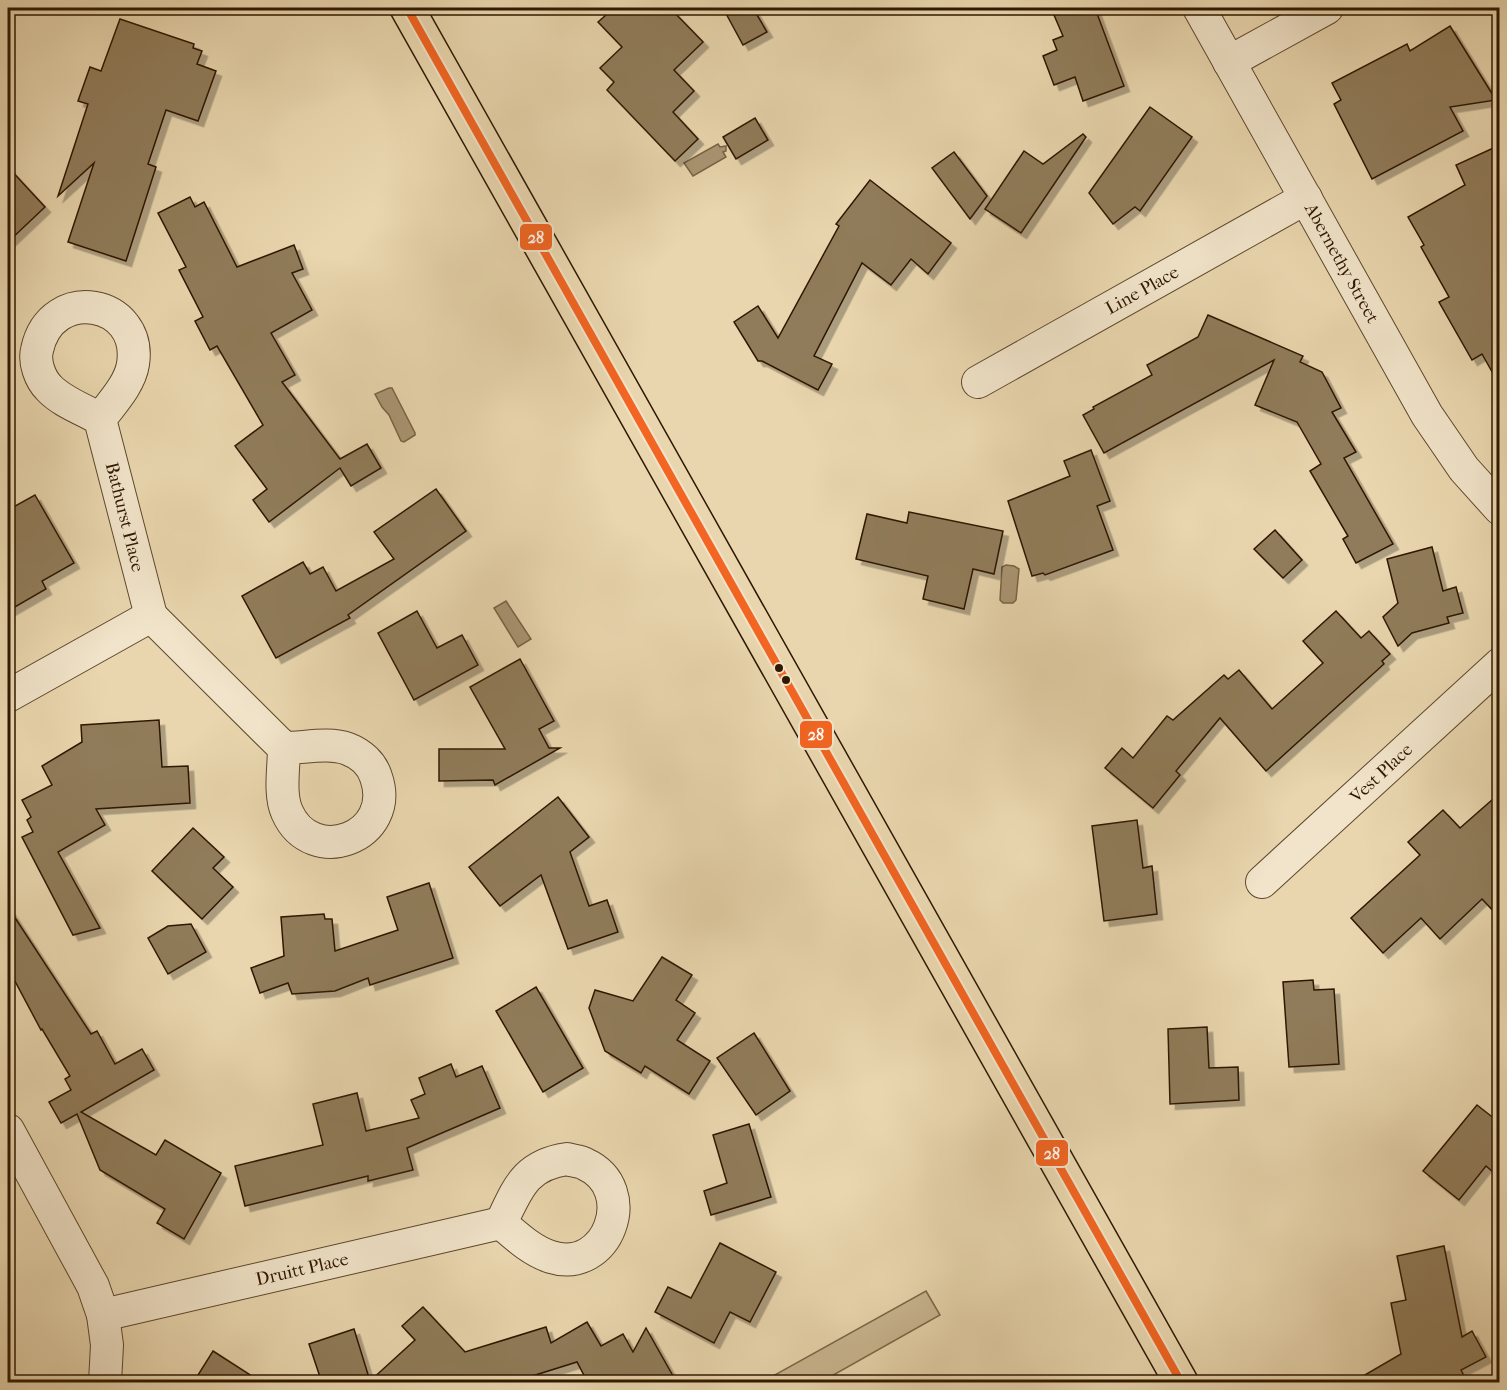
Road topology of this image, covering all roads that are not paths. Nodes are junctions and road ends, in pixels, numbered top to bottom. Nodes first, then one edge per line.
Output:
1 (408, 8) edge
2 (1199, 8) edge
3 (1326, 8) edge
4 (1229, 62) junction
5 (1306, 198) junction
6 (978, 382) dead end
7 (100, 419) dead end
8 (1500, 509) edge
9 (151, 616) junction
10 (1500, 664) edge
11 (8, 696) edge
12 (284, 748) dead end
13 (1262, 882) dead end
14 (8, 1130) edge
15 (501, 1223) dead end
16 (103, 1315) junction
17 (105, 1383) edge
18 (1181, 1383) edge

1 - 18 main road
2 - 4 street, Abernethy Street
3 - 4 street
4 - 5 street, Abernethy Street
5 - 6 street, Line Place
5 - 8 street, Abernethy Street
7 - 9 street, Bathurst Place
9 - 11 street
9 - 12 street
10 - 13 street, Vest Place
14 - 16 street
15 - 16 street, Druitt Place
16 - 17 street

